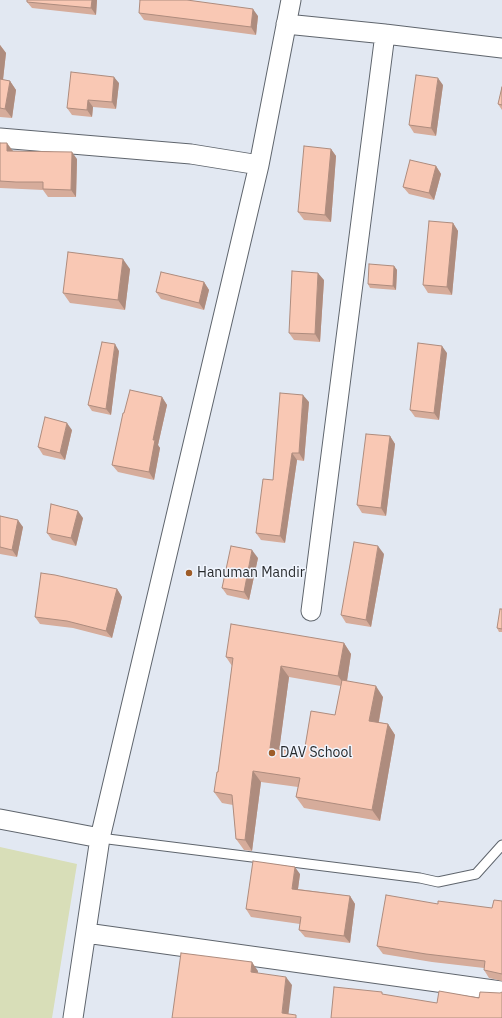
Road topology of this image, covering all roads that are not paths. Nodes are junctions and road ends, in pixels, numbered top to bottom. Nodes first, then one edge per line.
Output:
1 (291, 0) edge
2 (286, 24) junction
3 (385, 34) junction
4 (502, 48) edge
5 (0, 138) edge
6 (260, 165) junction
7 (311, 611) dead end
8 (0, 820) edge
9 (100, 838) junction
10 (502, 845) edge
11 (86, 933) junction
12 (502, 991) edge
13 (73, 1018) edge

1 - 2 street
2 - 3 street
2 - 6 street
3 - 4 street
3 - 7 street
5 - 6 street
6 - 9 street
8 - 9 street
9 - 10 lane
9 - 11 street
11 - 12 street
11 - 13 street

